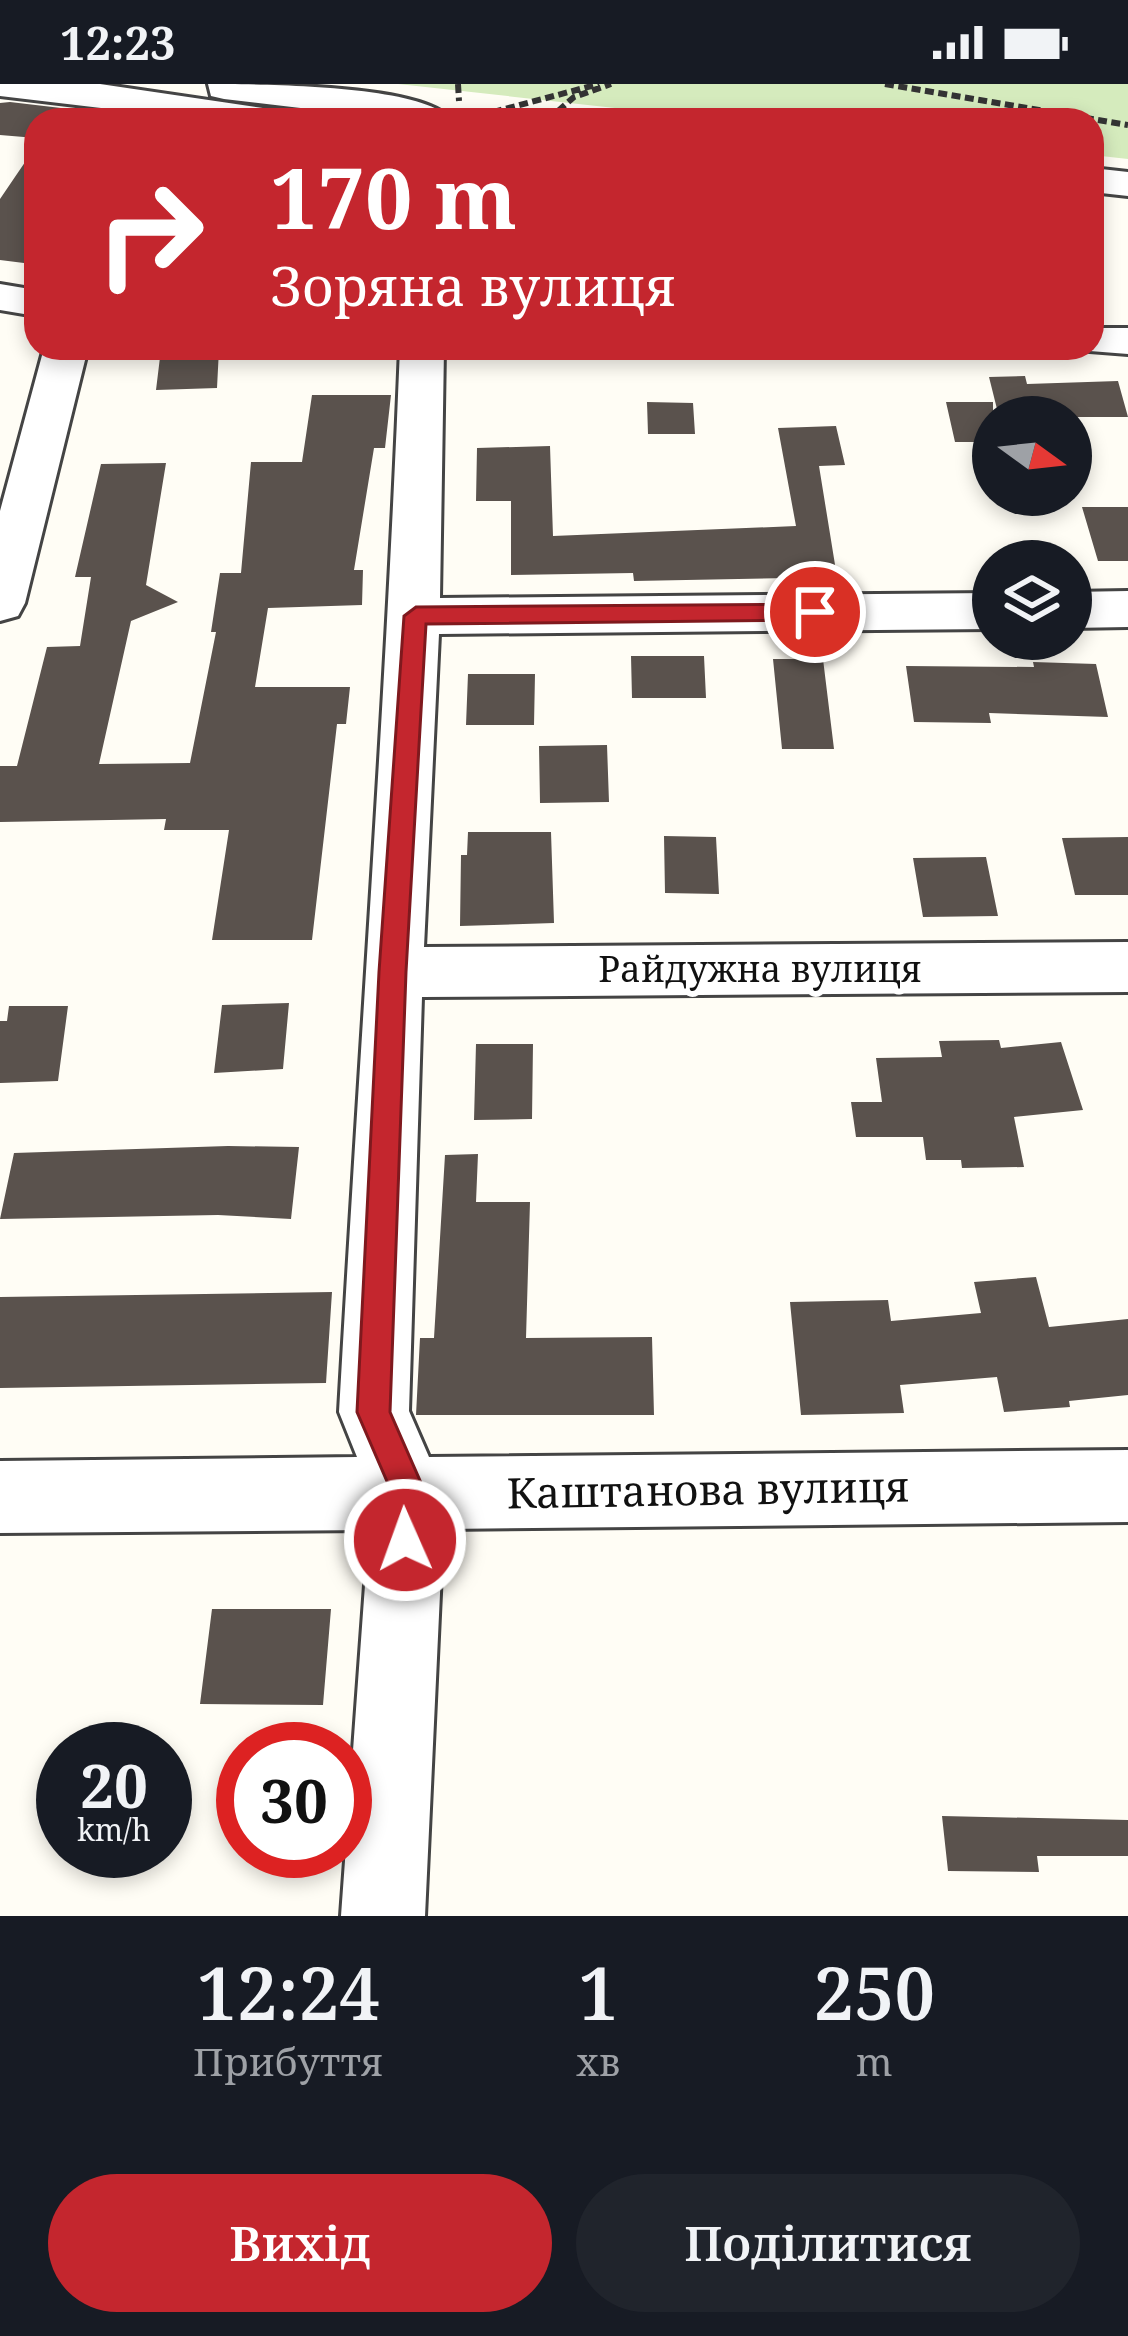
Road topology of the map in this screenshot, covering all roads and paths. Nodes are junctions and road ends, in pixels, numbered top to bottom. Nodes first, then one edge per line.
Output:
1 (188, 84) edge
2 (599, 84) edge
3 (611, 84) edge
4 (885, 84) edge
5 (0, 85) edge
6 (131, 108) edge
7 (390, 108) edge
8 (509, 108) edge
9 (562, 108) edge
10 (1027, 108) edge
11 (63, 360) edge
12 (422, 360) edge
13 (0, 603) edge
14 (972, 610) edge
15 (1092, 610) edge
16 (1128, 610) edge
17 (416, 616) junction
18 (1128, 967) edge
19 (392, 972) junction
20 (1128, 1486) edge
21 (408, 1492) junction
22 (0, 1497) edge
23 (383, 1916) edge

1 - 7 street
2 - 8 path
3 - 9 path
4 - 10 path
5 - 6 street
11 - 13 street
12 - 17 street
14 - 17 street
15 - 16 street
17 - 19 street
18 - 19 street, Райдужна вулиця
19 - 21 street
20 - 21 street, Каштанова вулиця
21 - 22 street, Каштанова вулиця
21 - 23 street

